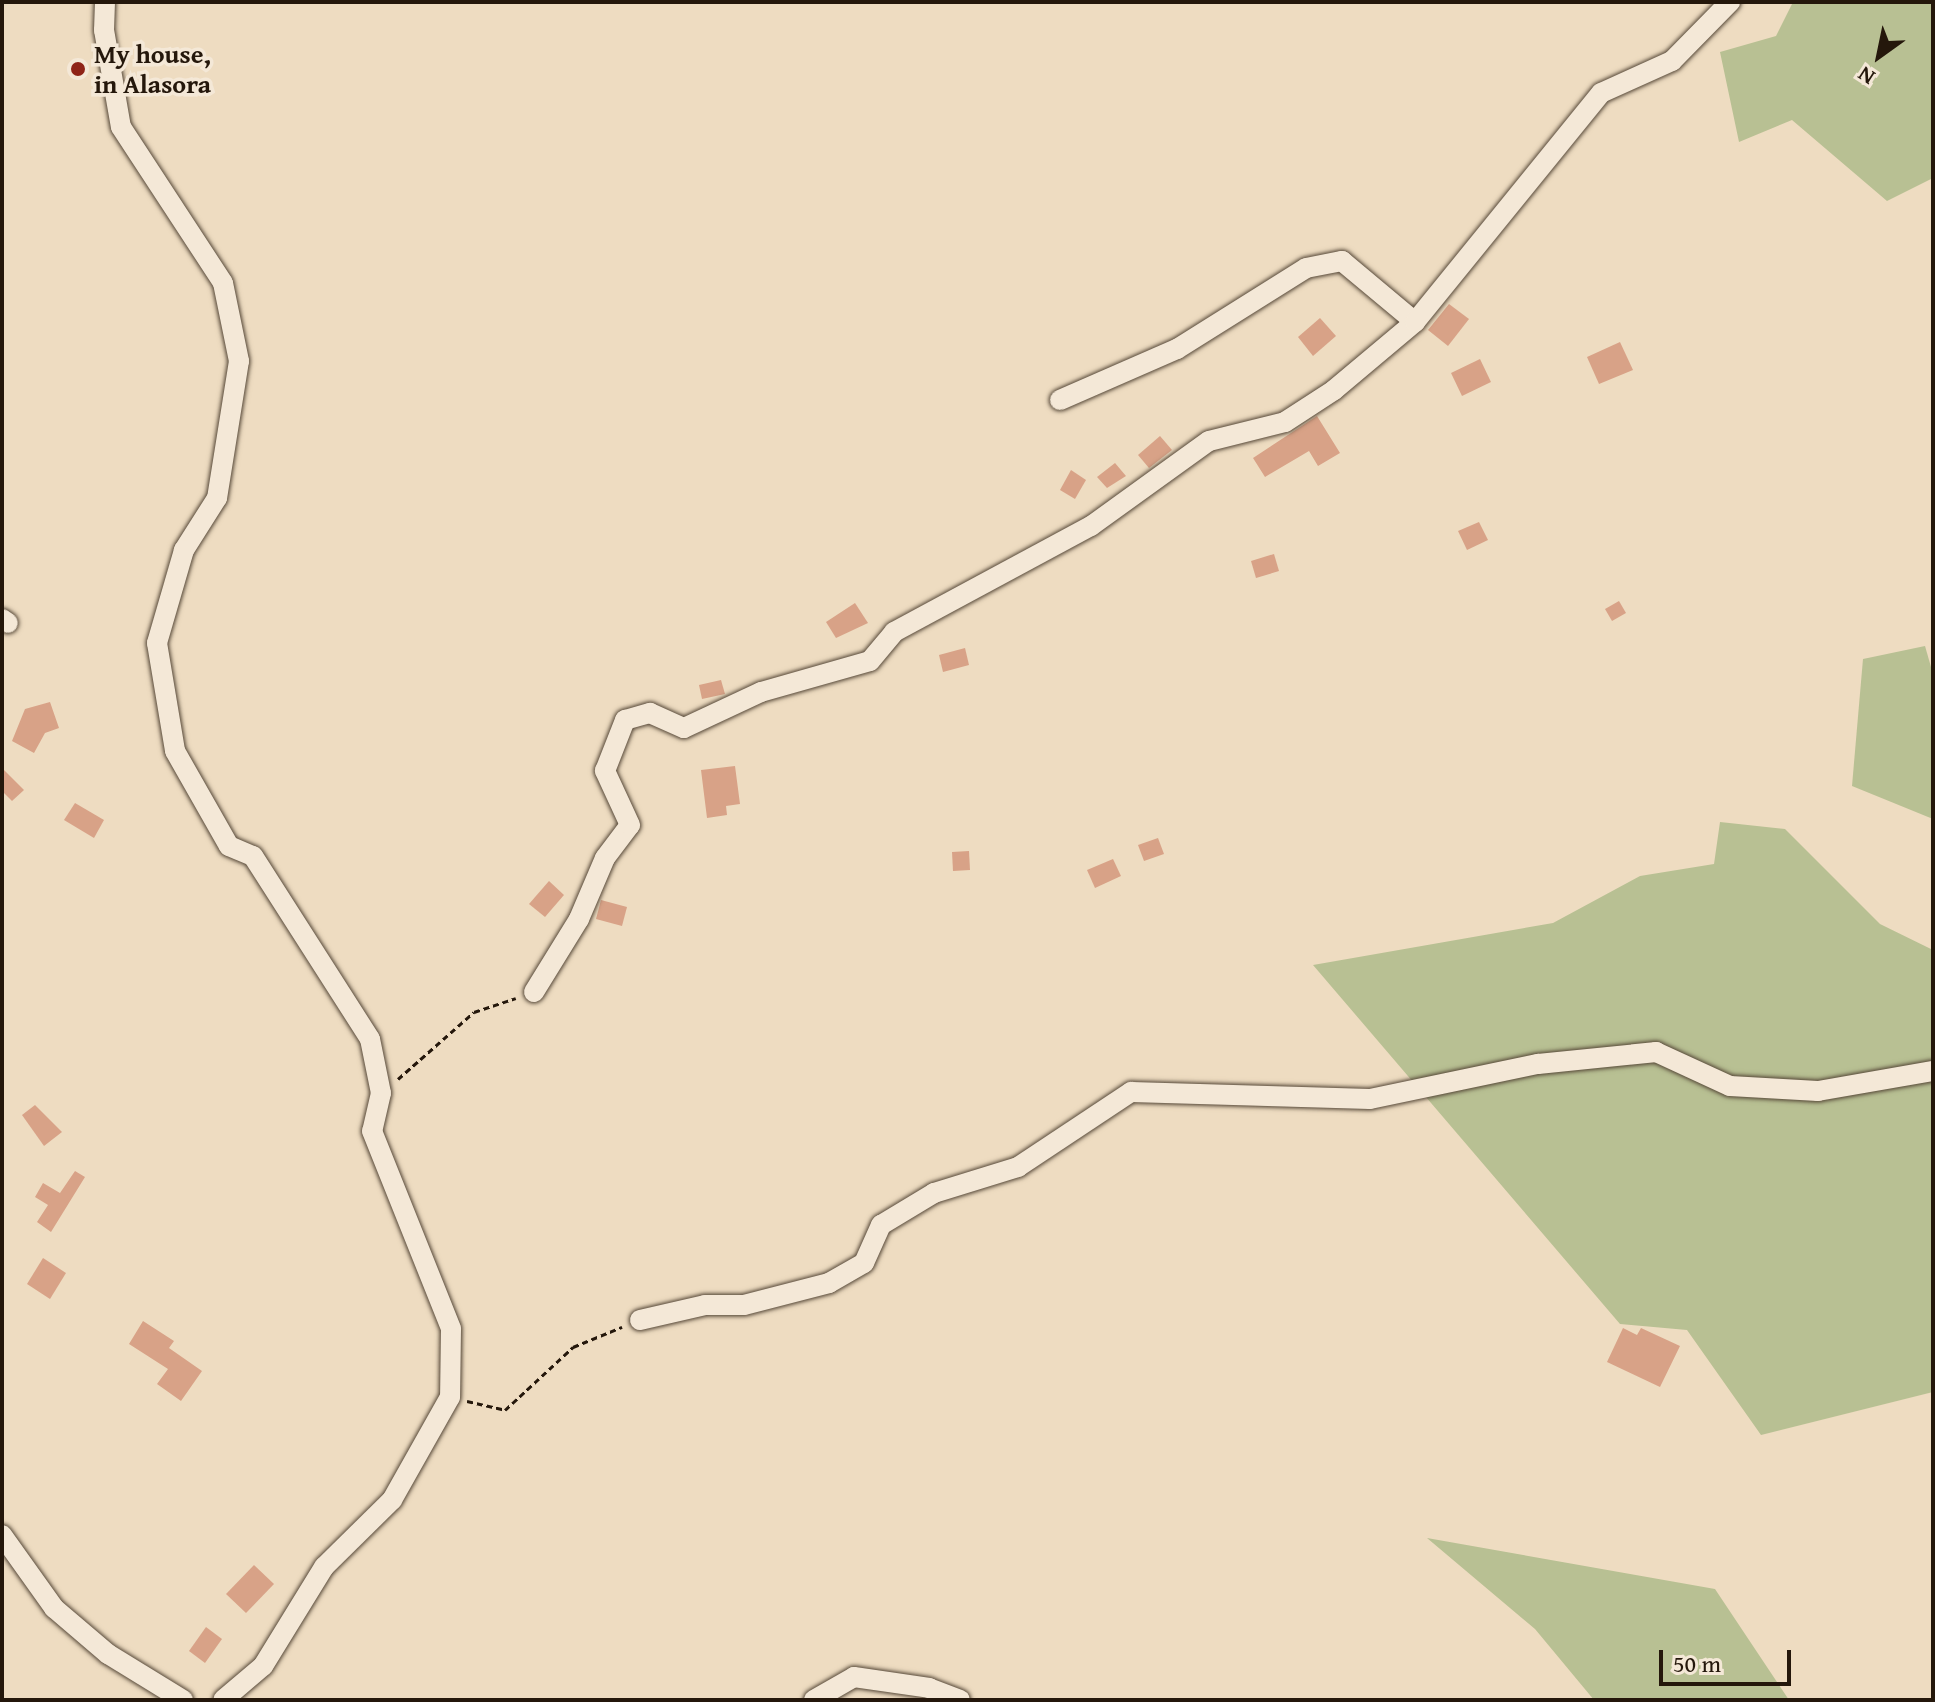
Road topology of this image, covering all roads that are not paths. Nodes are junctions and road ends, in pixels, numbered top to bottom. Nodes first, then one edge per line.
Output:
1 (105, 2) edge
2 (1730, 2) edge
3 (1415, 322) junction
4 (1060, 400) dead end
5 (534, 992) road end
6 (1933, 1071) edge
7 (640, 1320) road end
8 (2, 1535) edge
9 (183, 1700) edge
10 (223, 1700) edge
11 (814, 1700) edge
12 (960, 1700) edge

1 - 10 street
2 - 3 street
3 - 4 street
3 - 5 street
6 - 7 street
8 - 9 street
11 - 12 street

